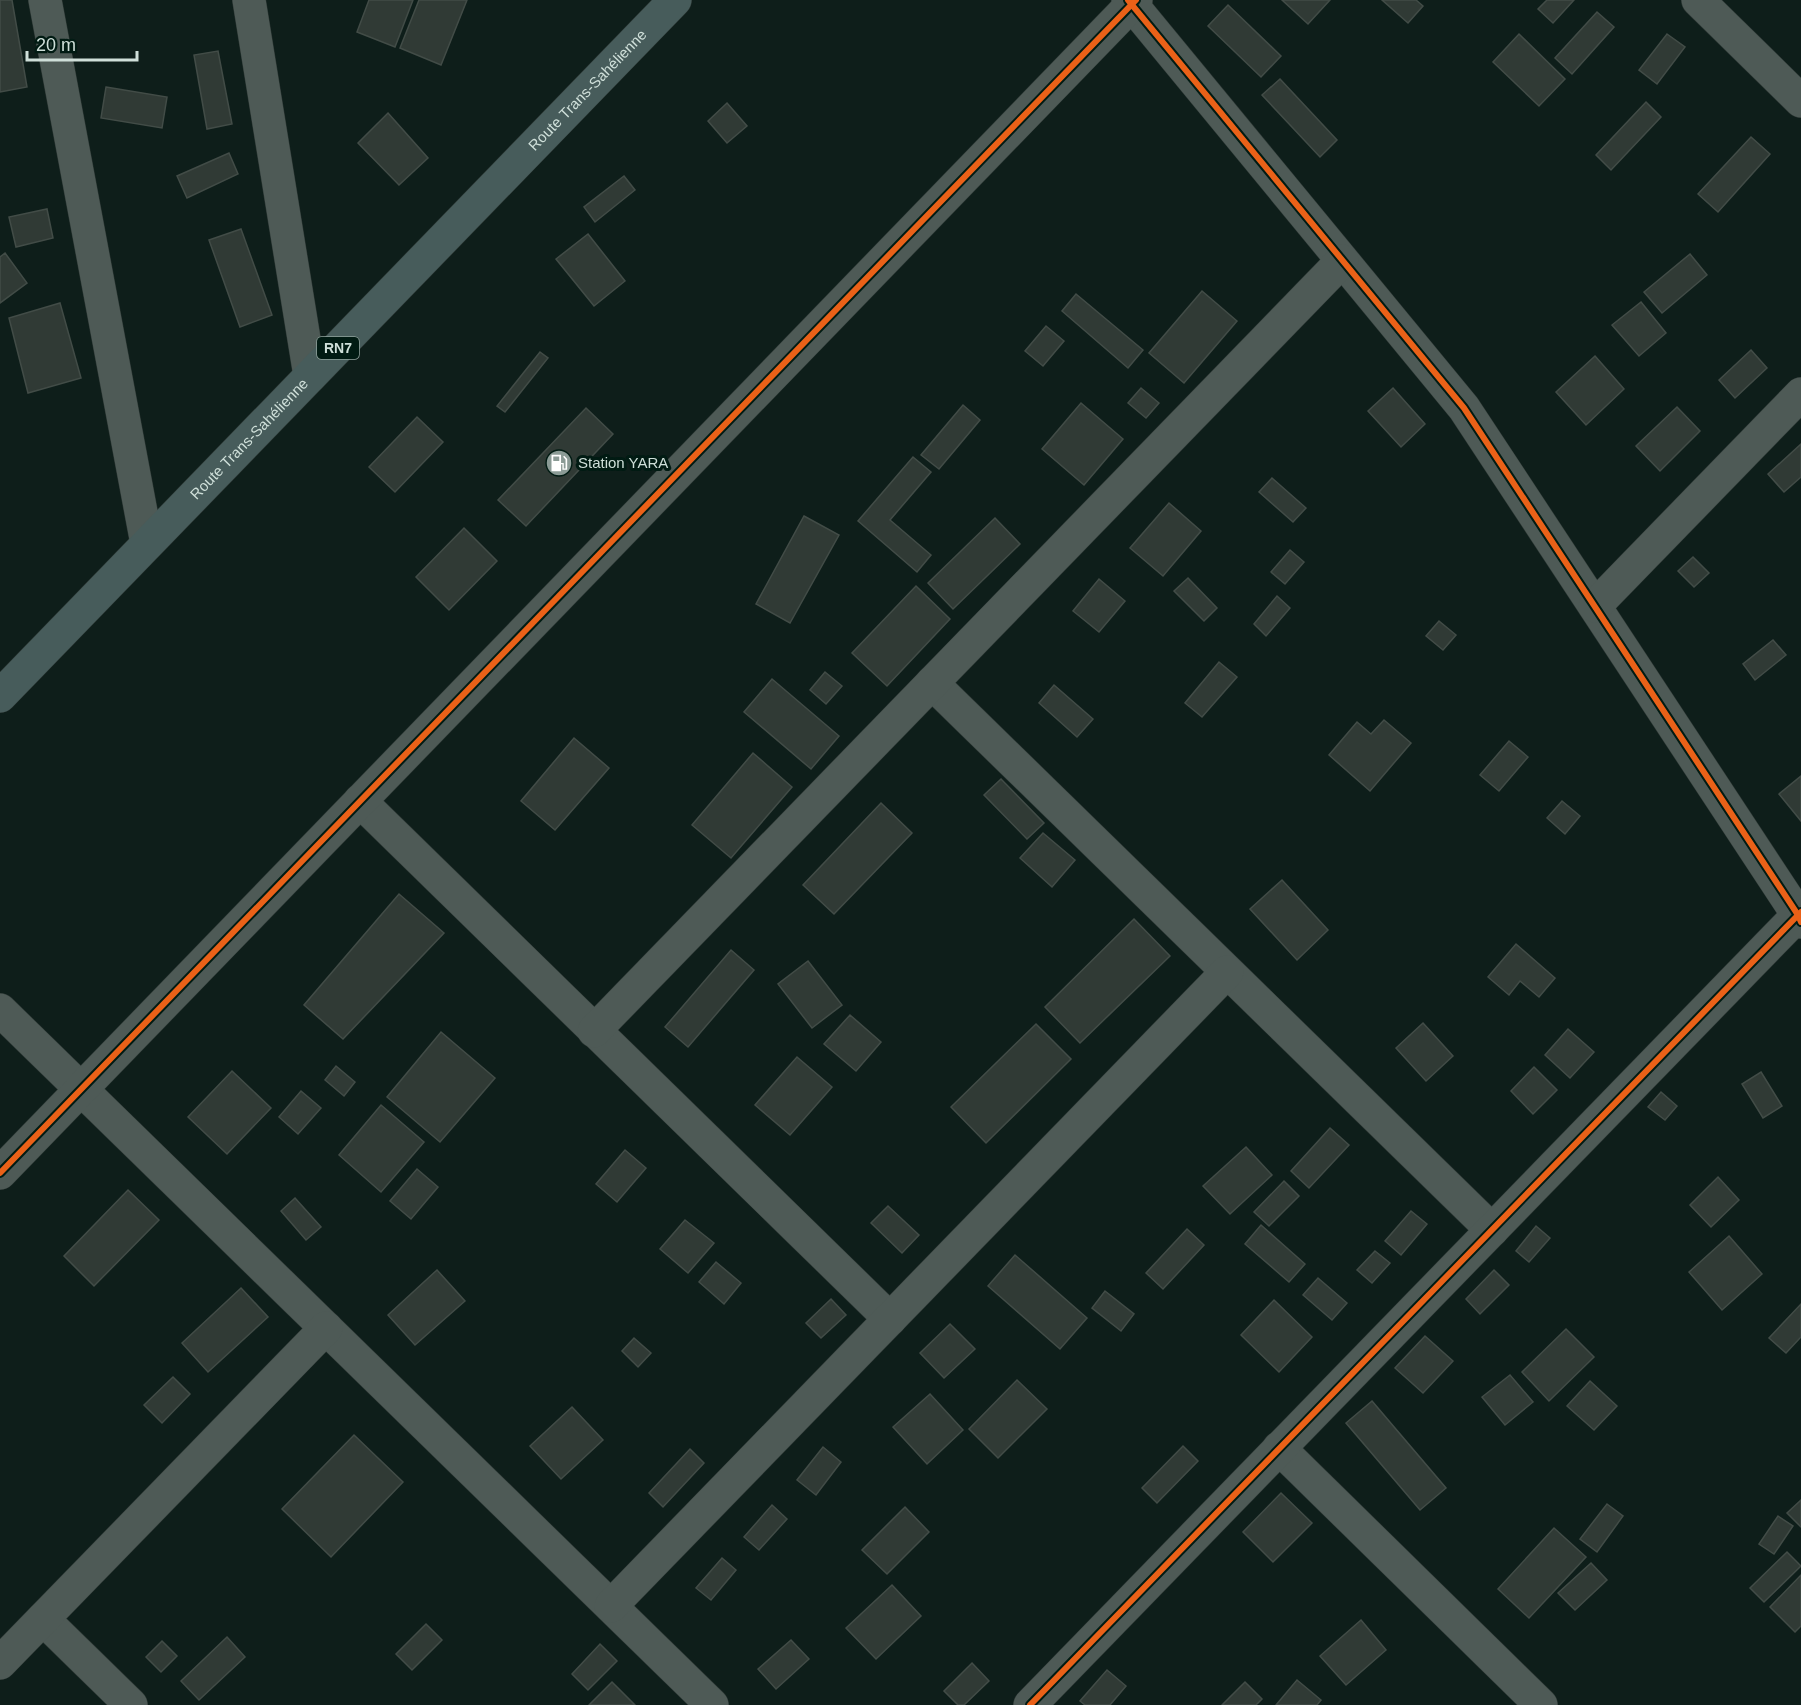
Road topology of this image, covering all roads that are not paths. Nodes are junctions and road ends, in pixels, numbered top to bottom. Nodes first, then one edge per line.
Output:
1 (45, 0) edge
2 (249, 0) edge
3 (675, 0) edge
4 (1698, 0) edge
5 (1132, 2) edge
6 (1801, 100) edge
7 (1342, 261) junction
8 (310, 376) junction
9 (1801, 394) edge
10 (147, 544) junction
11 (1595, 606) junction
12 (932, 683) junction
13 (0, 696) edge
14 (360, 801) junction
15 (1800, 916) edge
16 (1227, 972) junction
17 (0, 1010) edge
18 (594, 1031) junction
19 (81, 1089) junction
20 (0, 1173) edge
21 (1492, 1230) junction
22 (890, 1319) junction
23 (326, 1328) junction
24 (1280, 1448) junction
25 (611, 1606) junction
26 (43, 1619) junction
27 (0, 1663) edge
28 (1529, 1701) edge
29 (131, 1705) edge
30 (712, 1705) edge
31 (1030, 1705) edge

1 - 10 street
2 - 8 street
3 - 8 highway, Route Trans-Sahélienne / RN7
4 - 6 street
5 - 7 street
5 - 14 street
7 - 11 street
7 - 12 street
8 - 10 highway, Route Trans-Sahélienne / RN7
9 - 11 street
10 - 13 highway, Route Trans-Sahélienne / RN7
11 - 15 street
12 - 16 street
12 - 18 street
14 - 18 street
14 - 19 street
15 - 21 street
16 - 21 street
16 - 22 street
17 - 19 street
18 - 22 street
19 - 20 street
19 - 23 street
21 - 24 street
22 - 25 street
23 - 25 street
23 - 26 street
24 - 28 street
24 - 31 street
25 - 30 street
26 - 27 street
26 - 29 street

